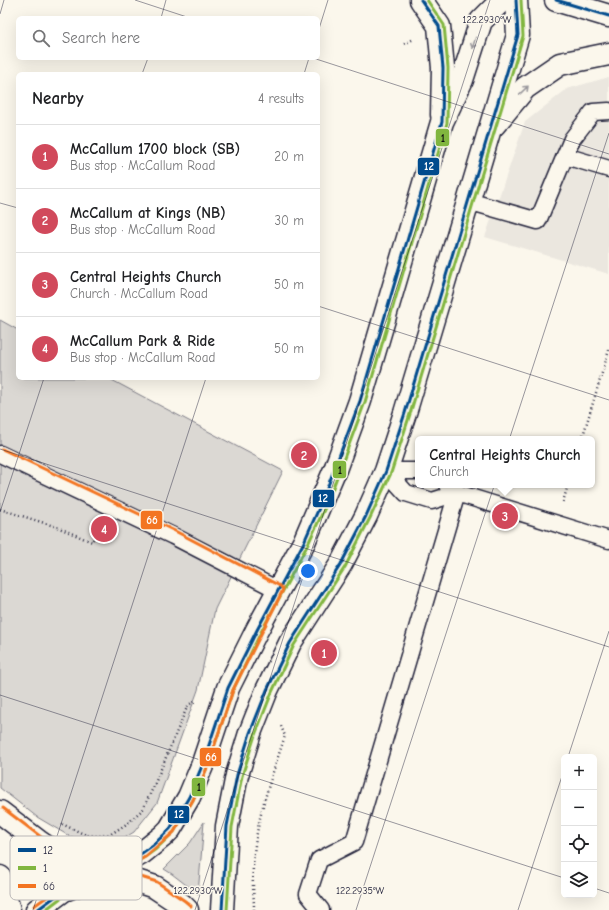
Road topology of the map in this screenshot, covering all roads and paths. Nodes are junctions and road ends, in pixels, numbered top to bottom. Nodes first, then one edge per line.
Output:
1 (421, 0) edge
2 (502, 0) edge
3 (516, 0) edge
4 (556, 0) edge
5 (609, 16) edge
6 (609, 54) edge
7 (609, 112) edge
8 (442, 122) junction
9 (490, 130) junction
10 (565, 156) junction
11 (609, 169) edge
12 (468, 201) junction
13 (609, 350) edge
14 (583, 436) edge
15 (0, 454) edge
16 (386, 471) junction
17 (415, 471) edge
18 (452, 489) edge
19 (0, 509) edge
20 (99, 527) dead end
21 (609, 540) edge
22 (278, 590) junction
23 (188, 705) dead end
24 (285, 736) dead end
25 (0, 812) edge
26 (59, 822) dead end
27 (30, 836) edge
28 (142, 853) edge
29 (0, 877) edge
30 (142, 883) edge
31 (50, 900) edge
32 (9, 910) edge
33 (37, 910) edge
34 (187, 910) edge
35 (222, 910) edge
36 (254, 910) edge
37 (321, 910) edge

1 - 8 main road
2 -> 8 main road
3 - 9 main road
4 - 5 main road
9 -> 6 main road
7 - 10 lane
8 - 22 main road
9 - 12 main road
10 - 11 lane
10 - 12 lane
12 - 16 main road
13 - 14 path
15 - 22 lane
16 - 17 lane
16 - 18 lane
16 - 35 main road
18 - 21 lane
18 - 37 lane
19 - 20 path
22 - 28 main road
23 - 26 path
24 - 36 path
25 - 27 main road
29 - 32 main road
30 - 34 main road
31 - 33 main road

